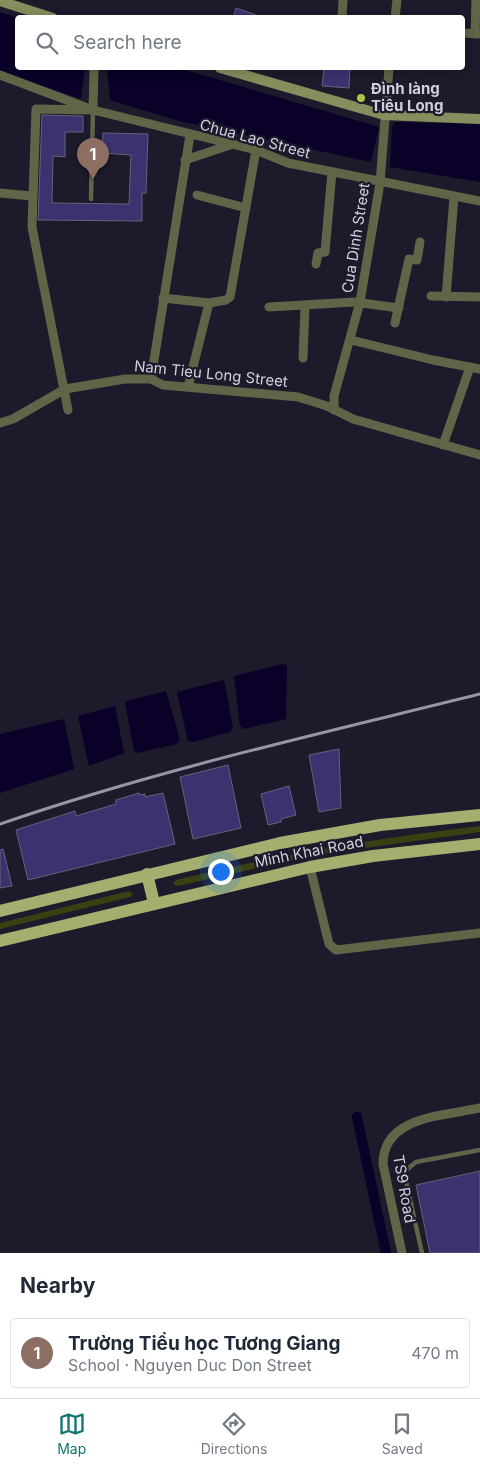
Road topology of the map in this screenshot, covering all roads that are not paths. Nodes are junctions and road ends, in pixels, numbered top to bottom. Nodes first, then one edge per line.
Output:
1 (342, 0) edge
2 (397, 0) edge
3 (476, 0) edge
4 (0, 1) edge
5 (44, 15) edge
6 (342, 15) edge
7 (395, 15) edge
8 (477, 34) edge
9 (94, 70) edge
10 (227, 70) edge
11 (389, 70) edge
12 (0, 75) edge
13 (93, 110) junction
14 (384, 114) junction
15 (480, 119) edge
16 (190, 135) junction
17 (230, 144) junction
18 (256, 150) junction
19 (185, 160) junction
20 (332, 172) junction
21 (380, 183) junction
22 (0, 193) edge
23 (197, 195) dead end
24 (32, 196) junction
25 (454, 197) junction
26 (91, 200) dead end
27 (480, 201) edge
28 (246, 208) junction
29 (420, 242) dead end
30 (316, 264) dead end
31 (430, 296) dead end
32 (446, 297) junction
33 (480, 297) edge
34 (163, 298) junction
35 (360, 302) junction
36 (209, 303) junction
37 (304, 306) junction
38 (269, 307) dead end
39 (399, 308) junction
40 (395, 323) dead end
41 (350, 340) junction
42 (303, 358) dead end
43 (470, 368) junction
44 (480, 369) edge
45 (151, 379) junction
46 (188, 387) junction
47 (65, 388) junction
48 (68, 410) dead end
49 (334, 410) junction
50 (0, 424) edge
51 (443, 445) junction
52 (480, 455) edge
53 (480, 815) edge
54 (480, 844) edge
55 (310, 867) junction
56 (147, 874) junction
57 (154, 903) junction
58 (0, 911) edge
59 (480, 933) edge
60 (0, 941) edge
61 (480, 1108) edge
62 (480, 1150) edge
63 (402, 1253) edge
64 (422, 1253) edge

1 - 6 street
2 - 7 street
3 - 8 street
4 - 5 street
9 - 13 street
10 - 14 street
11 - 14 street, Cua Dinh Street
12 - 13 street, Chua Lao Street
13 - 16 street, Chua Lao Street
13 - 24 street
13 - 26 lane
14 - 15 street
14 - 21 street, Cua Dinh Street
16 - 17 street, Chua Lao Street
16 - 19 street
17 - 18 street, Chua Lao Street
17 - 19 street
18 - 20 street, Chua Lao Street
18 - 28 street
19 - 34 street
20 - 21 street, Chua Lao Street
20 - 30 street
21 - 25 street, Chua Lao Street
21 - 35 street, Cua Dinh Street
22 - 24 street
23 - 28 street
24 - 47 street
25 - 27 street, Chua Lao Street
25 - 32 street
28 - 36 street
29 - 39 street
31 - 32 street
32 - 33 street
34 - 36 street
34 - 45 street
35 - 37 street
35 - 39 street
35 - 41 street, Cua Dinh Street
36 - 46 street
37 - 38 street
37 - 42 street
39 - 40 street
41 - 43 street
41 - 49 street, Cua Dinh Street
43 - 44 street
43 - 51 street
45 - 46 street, Nam Tieu Long Street
45 - 47 street, Nam Tieu Long Street
46 - 49 street, Nam Tieu Long Street
47 - 48 street
47 - 50 street, Nam Tieu Long Street
49 - 51 street, Nam Tieu Long Street
51 - 52 street, Nam Tieu Long Street
53 - 56 main road, Minh Khai Road
54 - 55 main road, Minh Khai Road
55 - 57 main road, Minh Khai Road
55 - 59 street
56 - 57 main road
56 - 58 main road, Minh Khai Road
57 - 60 main road, Minh Khai Road
61 - 63 street, TS9 Road
62 - 64 lane

